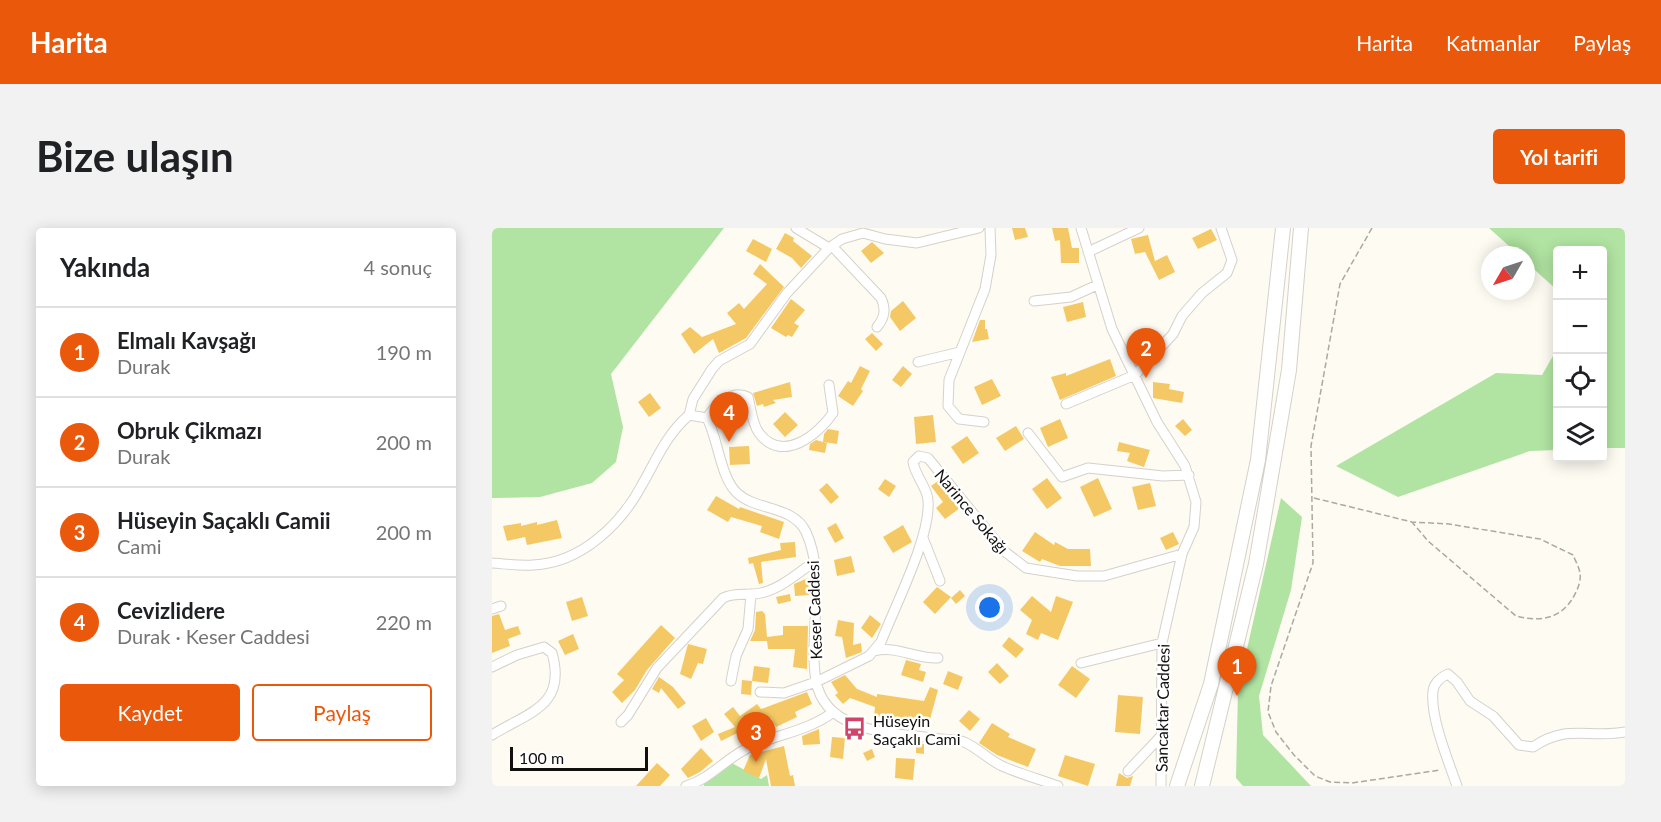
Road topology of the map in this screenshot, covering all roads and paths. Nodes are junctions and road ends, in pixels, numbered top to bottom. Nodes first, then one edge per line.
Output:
1 (796, 228) edge
2 (979, 228) edge
3 (990, 228) edge
4 (1081, 228) edge
5 (1139, 228) edge
6 (1221, 228) edge
7 (1283, 228) edge
8 (1301, 228) edge
9 (1372, 228) edge
10 (863, 231) edge
11 (831, 247) junction
12 (1088, 252) junction
13 (1097, 285) junction
14 (1034, 301) dead end
15 (877, 327) dead end
16 (960, 352) junction
17 (918, 362) dead end
18 (1136, 375) junction
19 (829, 385) dead end
20 (1066, 404) dead end
21 (689, 415) junction
22 (707, 418) junction
23 (984, 422) dead end
24 (1028, 433) dead end
25 (1188, 475) junction
26 (1313, 498) junction
27 (1412, 522) junction
28 (923, 538) junction
29 (1182, 554) junction
30 (814, 562) junction
31 (492, 563) edge
32 (940, 580) dead end
33 (751, 594) junction
34 (1162, 643) junction
35 (874, 651) junction
36 (938, 658) dead end
37 (1081, 663) dead end
38 (492, 667) edge
39 (731, 681) dead end
40 (816, 682) junction
41 (760, 692) dead end
42 (832, 713) junction
43 (621, 722) dead end
44 (1625, 732) edge
45 (492, 735) edge
46 (1162, 735) junction
47 (1451, 768) junction
48 (1128, 771) dead end
49 (686, 786) edge
50 (1058, 786) edge
51 (1161, 786) edge
52 (1177, 786) edge
53 (1202, 786) edge
54 (1457, 786) edge

1 - 11 street
2 - 10 street
3 - 16 street
4 - 12 street, Sancaktar Caddesi
5 - 12 street
6 - 18 street
7 - 52 highway
8 - 53 highway
9 - 26 path
10 - 11 street
11 - 15 street
11 - 21 street
12 - 13 street, Sancaktar Caddesi
13 - 14 street
13 - 18 street, Sancaktar Caddesi
16 - 17 street
16 - 23 street
18 - 20 street
18 - 25 street, Sancaktar Caddesi
19 - 22 street
21 - 22 street
21 - 31 street
22 - 30 street, Keser Caddesi
24 - 25 street
25 - 29 street, Sancaktar Caddesi
26 - 27 path
26 - 47 path
27 - 27 path
28 - 29 street, Narince Sokağı
28 - 32 street
28 - 35 street, Narince Sokağı
29 - 34 street, Sancaktar Caddesi
30 - 33 street
30 - 40 street, Keser Caddesi
33 - 39 street
33 - 43 street
34 - 37 street
34 - 46 street, Sancaktar Caddesi
35 - 36 street
35 - 40 street
38 - 45 street
40 - 41 street
40 - 42 street, Keser Caddesi
42 - 49 street
42 - 50 street
44 - 47 street
46 - 48 street
46 - 51 street, Sancaktar Caddesi
47 - 54 street

